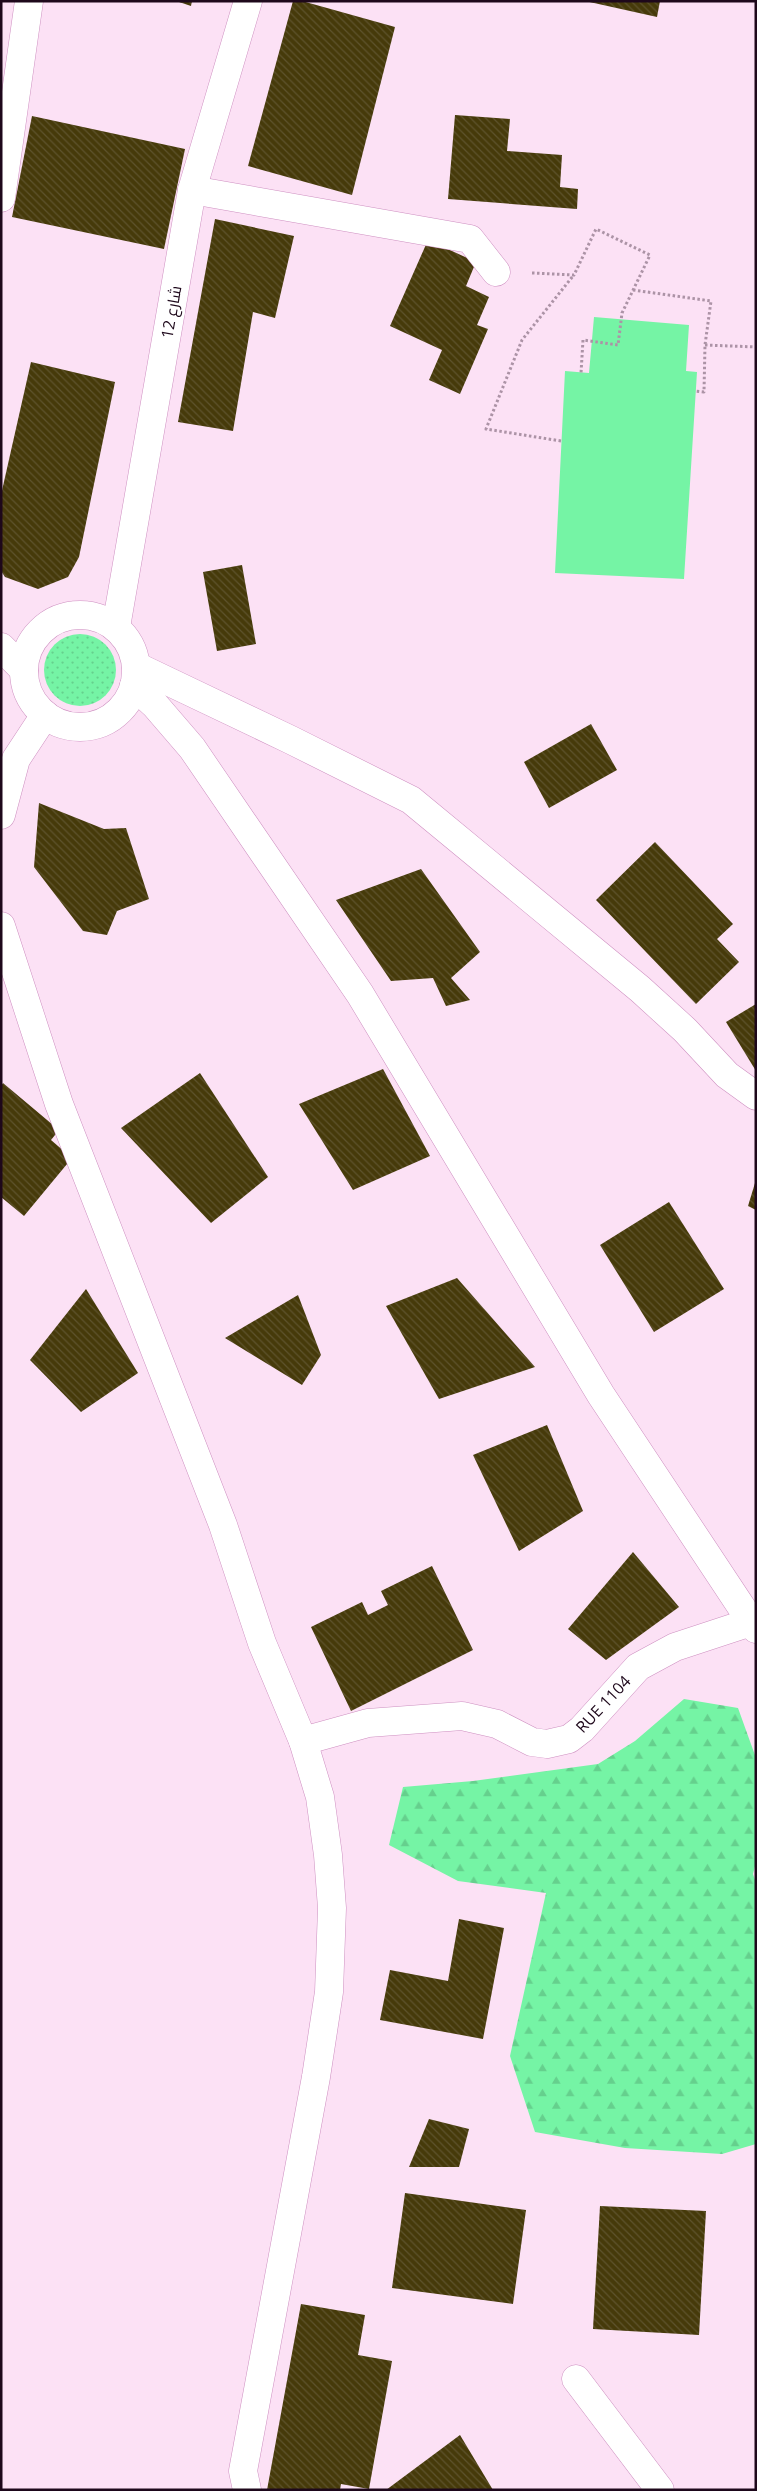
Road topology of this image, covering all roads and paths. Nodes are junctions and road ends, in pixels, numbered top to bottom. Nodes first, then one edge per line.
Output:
1 (29, 1) edge
2 (248, 1) edge
3 (192, 190) junction
4 (1, 198) edge
5 (496, 272) joint
6 (574, 275) junction
7 (633, 290) junction
8 (705, 345) junction
9 (756, 348) edge
10 (581, 373) dead end
11 (696, 391) dead end
12 (561, 441) dead end
13 (116, 627) junction
14 (1, 647) edge
15 (24, 670) junction
16 (135, 676) junction
17 (44, 716) junction
18 (1, 815) edge
19 (1, 926) edge
20 (756, 1096) edge
21 (754, 1626) edge
22 (302, 1741) junction
23 (576, 2380) dead end
24 (247, 2490) edge
25 (660, 2490) edge

1 - 4 street
2 - 3 street, شارع 12
3 - 5 street
3 - 13 street, شارع 12
5 - 6 path
6 - 7 path
6 - 12 path
7 - 8 path
7 - 10 path
8 - 9 path
8 - 11 path
13 - 15 street
13 - 16 street
14 - 15 street
15 - 17 street
16 - 17 street
16 - 20 street
16 - 21 street
17 - 18 street
19 - 22 street
21 - 22 street, RUE 1104
22 - 24 street
23 - 25 street

